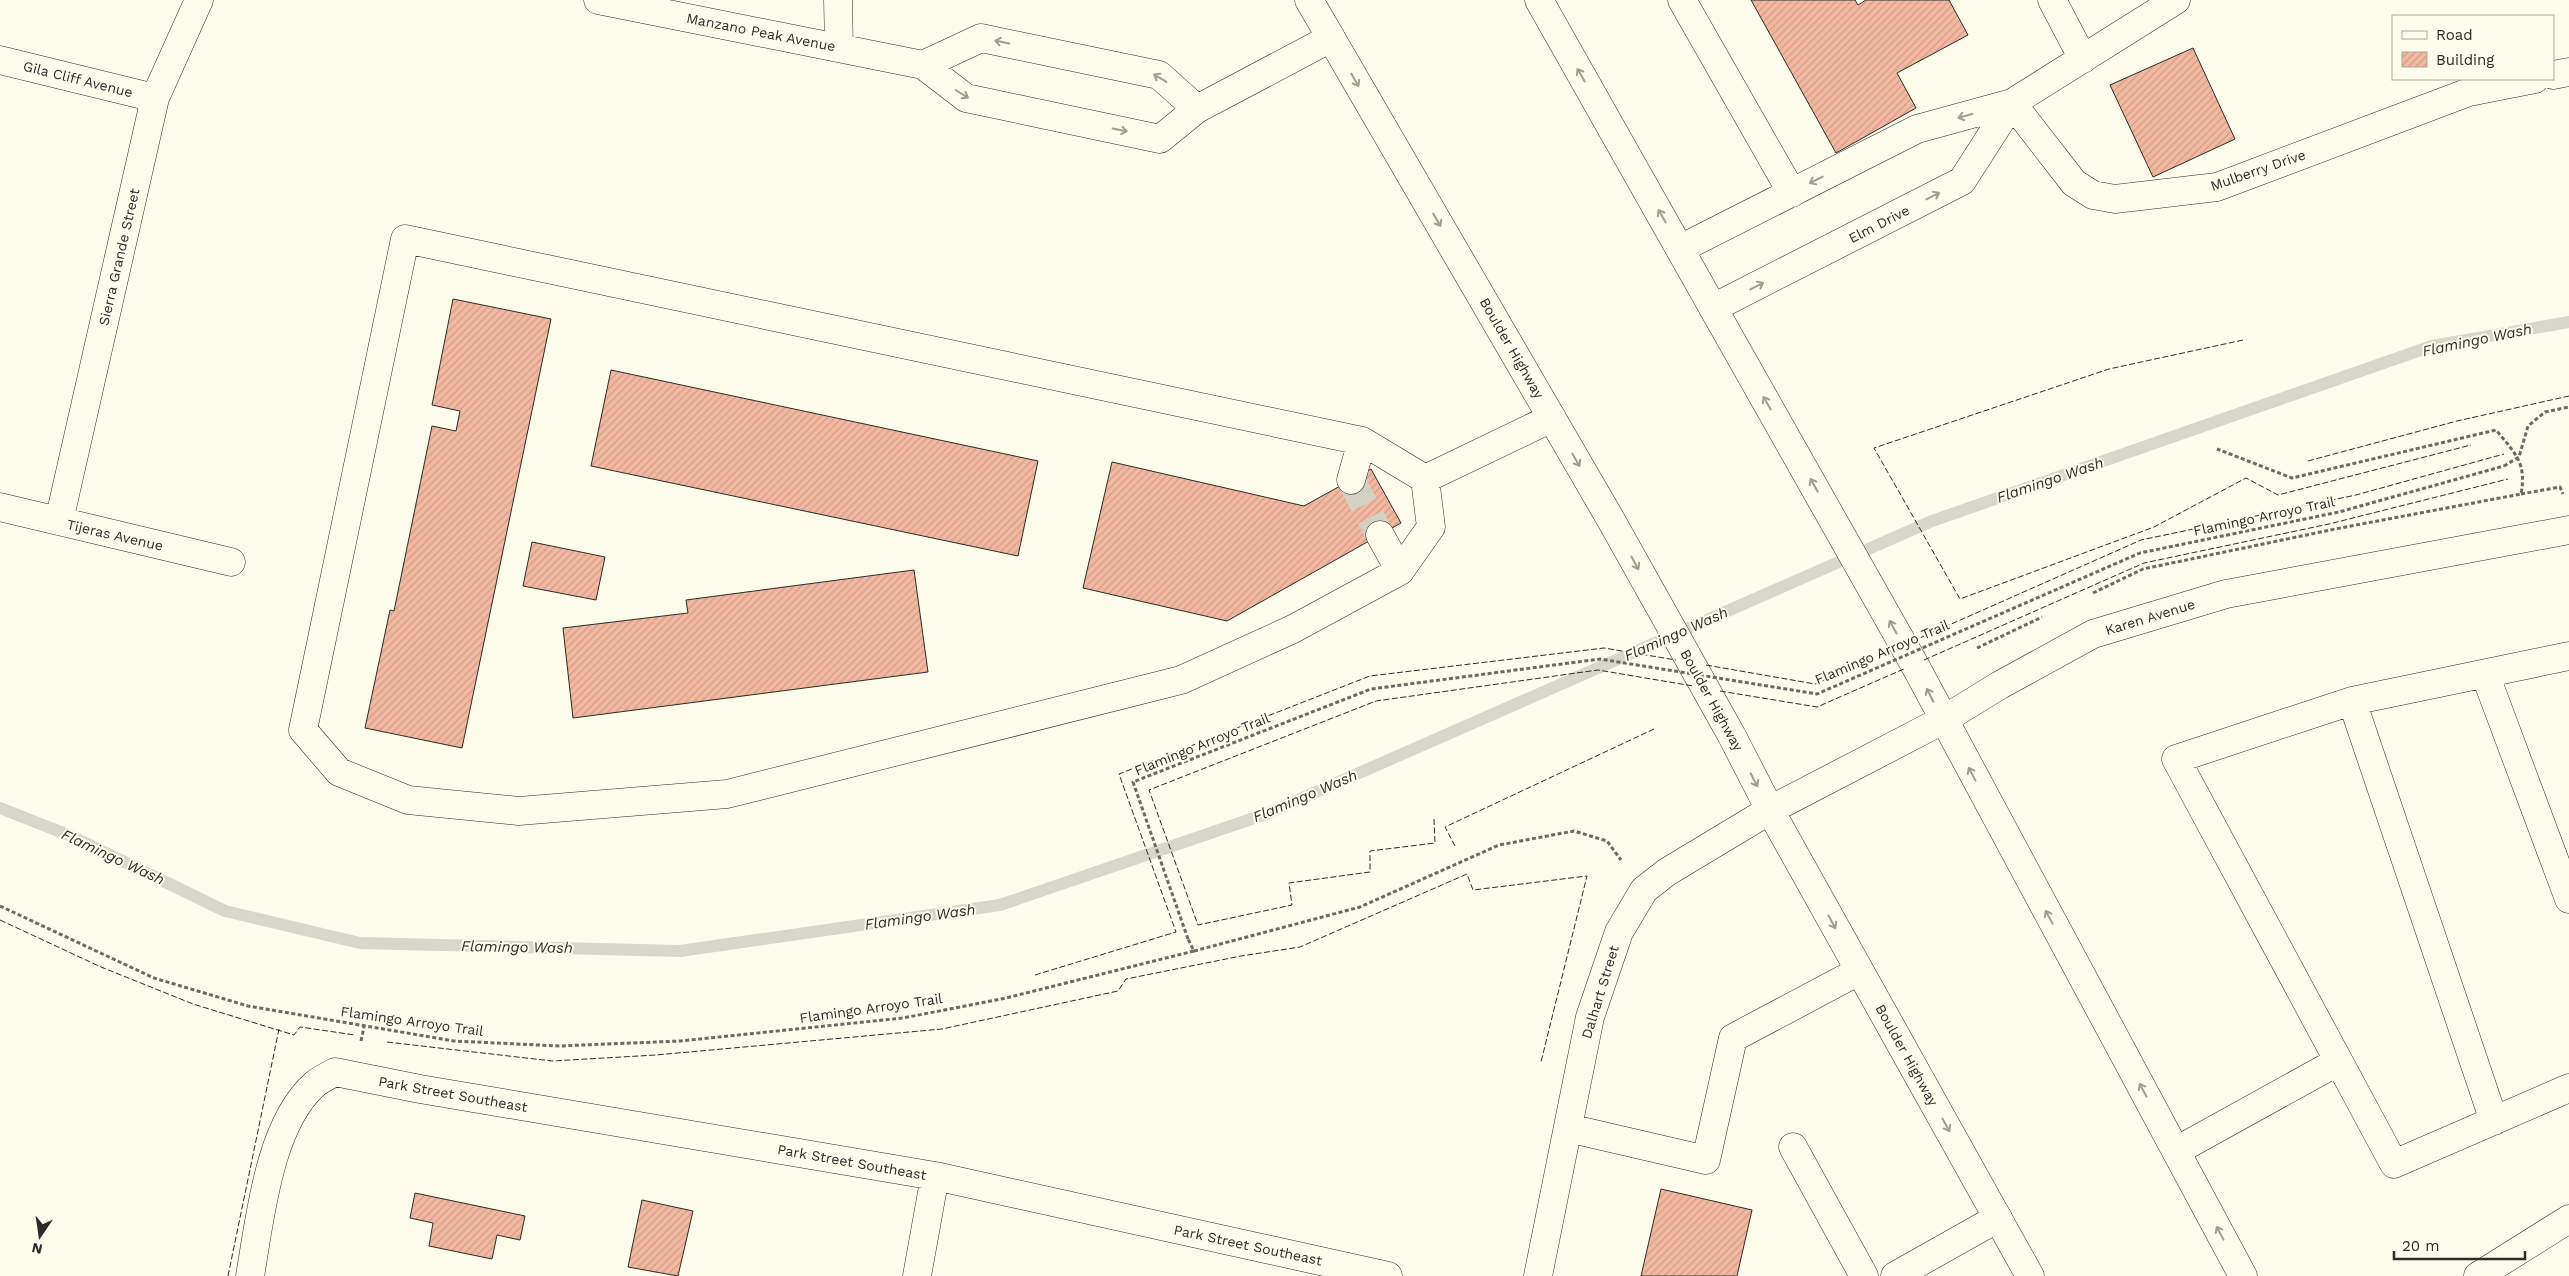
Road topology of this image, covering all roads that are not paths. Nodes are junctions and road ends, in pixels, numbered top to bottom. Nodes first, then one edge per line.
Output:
1 (199, 0) edge
2 (598, 0) edge
3 (838, 0) edge
4 (1309, 0) edge
5 (1539, 0) edge
6 (1682, 0) edge
7 (2052, 0) edge
8 (2176, 0) edge
9 (1331, 38) junction
10 (839, 48) junction
11 (2083, 59) junction
12 (0, 60) edge
13 (923, 65) junction
14 (2569, 72) edge
15 (2554, 75) edge
16 (2530, 80) edge
17 (155, 98) junction
18 (2012, 104) junction
19 (1197, 109) junction
20 (1792, 193) junction
21 (1680, 250) junction
22 (1713, 308) junction
23 (1552, 418) junction
24 (1362, 442) junction
25 (1425, 479) junction
26 (1351, 480) tunnel mouth
27 (0, 507) edge
28 (59, 521) junction
29 (2569, 530) edge
30 (1380, 535) tunnel mouth
31 (231, 562) dead end
32 (1400, 571) junction
33 (2569, 656) edge
34 (2485, 674) junction
35 (2352, 701) junction
36 (1943, 720) junction
37 (1770, 810) junction
38 (2569, 899) edge
39 (1859, 971) junction
40 (2337, 1062) junction
41 (2569, 1088) edge
42 (2494, 1121) junction
43 (1568, 1128) junction
44 (1793, 1147) dead end
45 (2176, 1151) junction
46 (936, 1176) junction
47 (1998, 1218) junction
48 (2569, 1219) edge
49 (250, 1276) edge
50 (917, 1276) edge
51 (1388, 1276) edge
52 (1538, 1276) edge
53 (1864, 1276) edge
54 (1895, 1276) edge
55 (2030, 1276) edge
56 (2243, 1276) edge
57 (2478, 1276) edge

1 - 17 street, Sierra Grande Street
2 - 10 street, Manzano Peak Avenue
3 - 10 street
4 - 9 street, Boulder Highway
21 -> 5 street
6 - 20 street
7 - 11 street
8 - 11 street, Elm Drive
9 - 19 street, Manzano Peak Avenue
9 -> 23 street, Boulder Highway
10 - 13 street, Manzano Peak Avenue
11 - 18 street, Elm Drive
12 - 17 street, Gila Cliff Avenue
19 -> 13 street
13 -> 19 street, Manzano Peak Avenue
14 - 15 street
16 - 18 street, Mulberry Drive
17 - 28 street, Sierra Grande Street
18 -> 20 street, Elm Drive
22 -> 18 street, Elm Drive
20 - 21 street, Elm Drive
21 - 22 street
36 -> 22 street
23 - 25 street
23 -> 37 street, Boulder Highway
24 - 25 street
24 - 26 street
24 - 32 street
25 - 32 street
27 - 28 street, Tijeras Avenue
28 - 31 street, Tijeras Avenue
29 - 36 street, Karen Avenue
30 - 32 street
33 - 34 street
34 - 35 street
34 - 38 street
35 - 40 street
35 - 42 street
36 - 37 street, Karen Avenue
45 -> 36 street
37 -> 39 street, Boulder Highway
37 - 43 street, Dalhart Street
39 - 43 street
39 -> 47 street, Boulder Highway
40 - 42 street
40 - 45 street
41 - 42 street
43 - 52 street, Dalhart Street
44 - 53 street
56 -> 45 street
46 - 49 street, Park Street Southeast
46 - 50 street
46 - 51 street, Park Street Southeast
47 - 54 street
47 - 55 street, Boulder Highway
48 - 57 street

